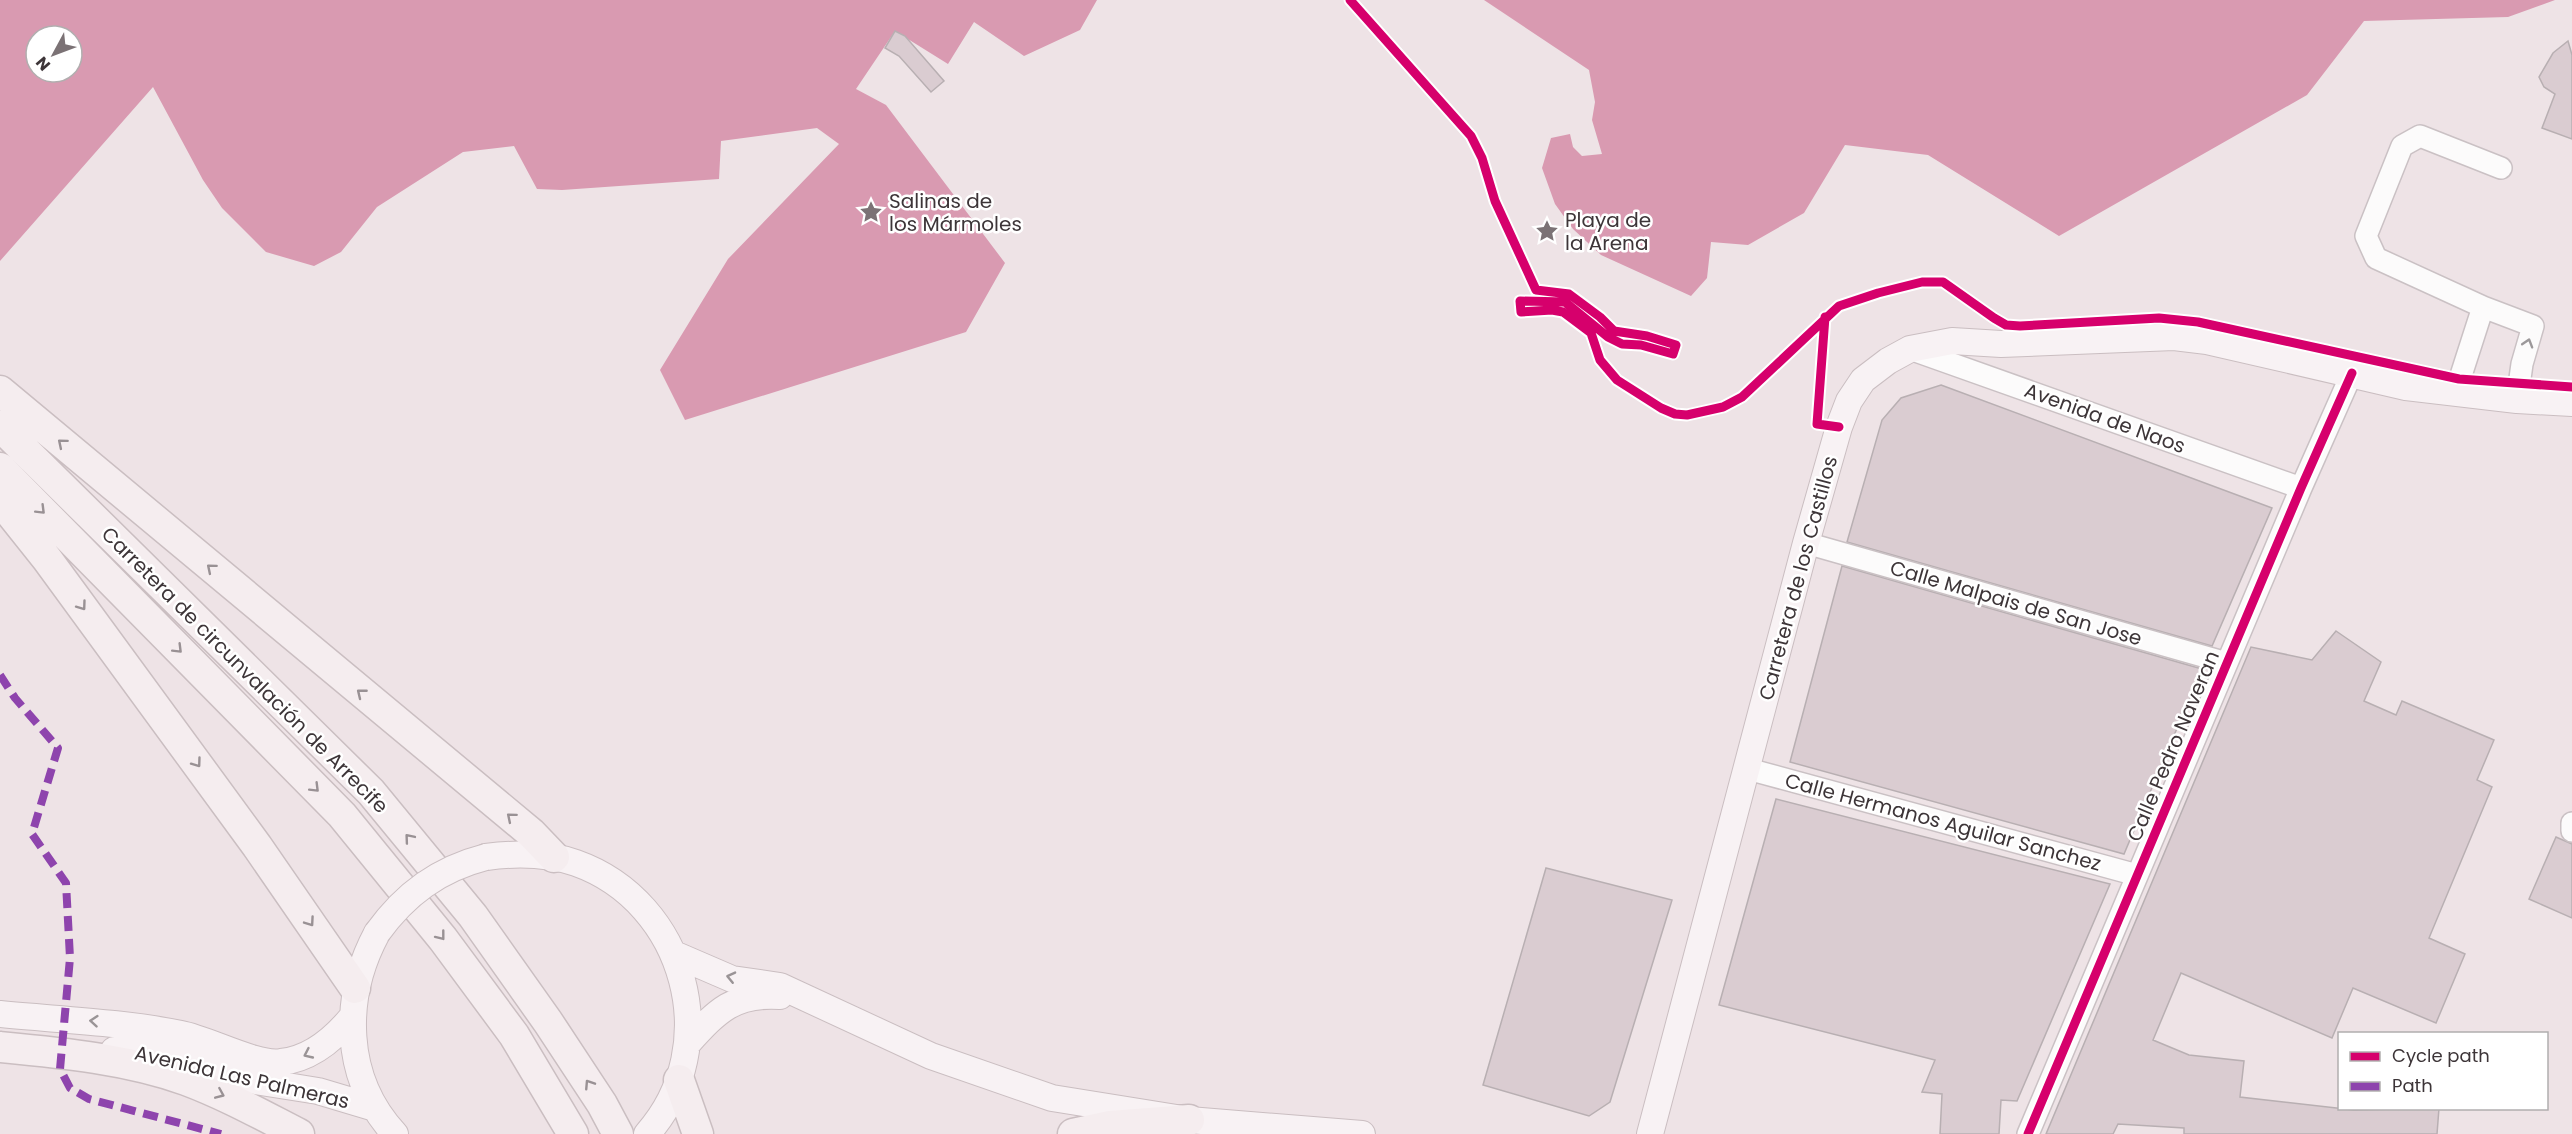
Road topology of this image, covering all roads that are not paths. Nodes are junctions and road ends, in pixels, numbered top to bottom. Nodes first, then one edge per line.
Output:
1 (2501, 168) dead end
2 (2483, 307) junction
3 (1910, 349) junction
4 (2352, 373) junction
5 (0, 391) edge
6 (2455, 394) junction
7 (2517, 400) junction
8 (2572, 403) edge
9 (0, 426) edge
10 (0, 468) edge
11 (2301, 488) junction
12 (0, 500) edge
13 (1806, 543) junction
14 (2227, 663) junction
15 (1748, 769) junction
16 (2572, 823) edge
17 (2572, 831) edge
18 (554, 857) junction
19 (2137, 875) junction
20 (674, 954) junction
21 (807, 998) junction
22 (354, 1002) junction
23 (0, 1014) edge
24 (688, 1043) junction
25 (0, 1045) edge
26 (679, 1080) junction
27 (375, 1108) junction
28 (1189, 1120) junction
29 (654, 1125) edge
30 (299, 1134) edge
31 (395, 1134) edge
32 (573, 1134) edge
33 (618, 1134) edge
34 (698, 1134) edge
35 (1072, 1134) edge
36 (1362, 1134) edge
37 (1650, 1134) edge
38 (2028, 1134) edge

1 - 2 street
2 - 6 street
7 -> 2 street
3 - 4 main road, Carretera de los Castillos
3 - 11 street, Avenida de Naos
3 - 13 main road, Carretera de los Castillos
4 - 6 main road, Carretera de los Castillos
4 - 11 street, Calle Pedro Naveran
18 -> 5 highway
6 - 7 main road, Carretera de los Castillos
7 - 8 main road, Carretera de los Castillos
33 -> 9 highway, Carretera de circunvalación de Arrecife
10 -> 32 highway, Carretera de circunvalación de Arrecife
11 - 14 street, Calle Pedro Naveran
12 -> 22 highway
13 - 14 street, Calle Malpais de San Jose
13 - 15 main road, Carretera de los Castillos
14 - 19 street, Calle Pedro Naveran
15 - 19 street, Calle Hermanos Aguilar Sanchez
15 - 37 main road, Carretera de los Castillos
16 - 17 street
18 - 20 main road
18 - 22 main road, bridge
19 - 38 street, Calle Pedro Naveran
21 -> 20 main road
20 - 24 main road
21 - 24 main road
21 - 28 main road
22 -> 23 main road, Avenida Las Palmeras
22 - 27 main road
24 - 26 main road
25 - 27 main road, Avenida Las Palmeras
25 -> 30 highway
26 - 29 main road
26 - 34 highway
27 - 31 main road
28 - 35 highway
28 - 36 main road

